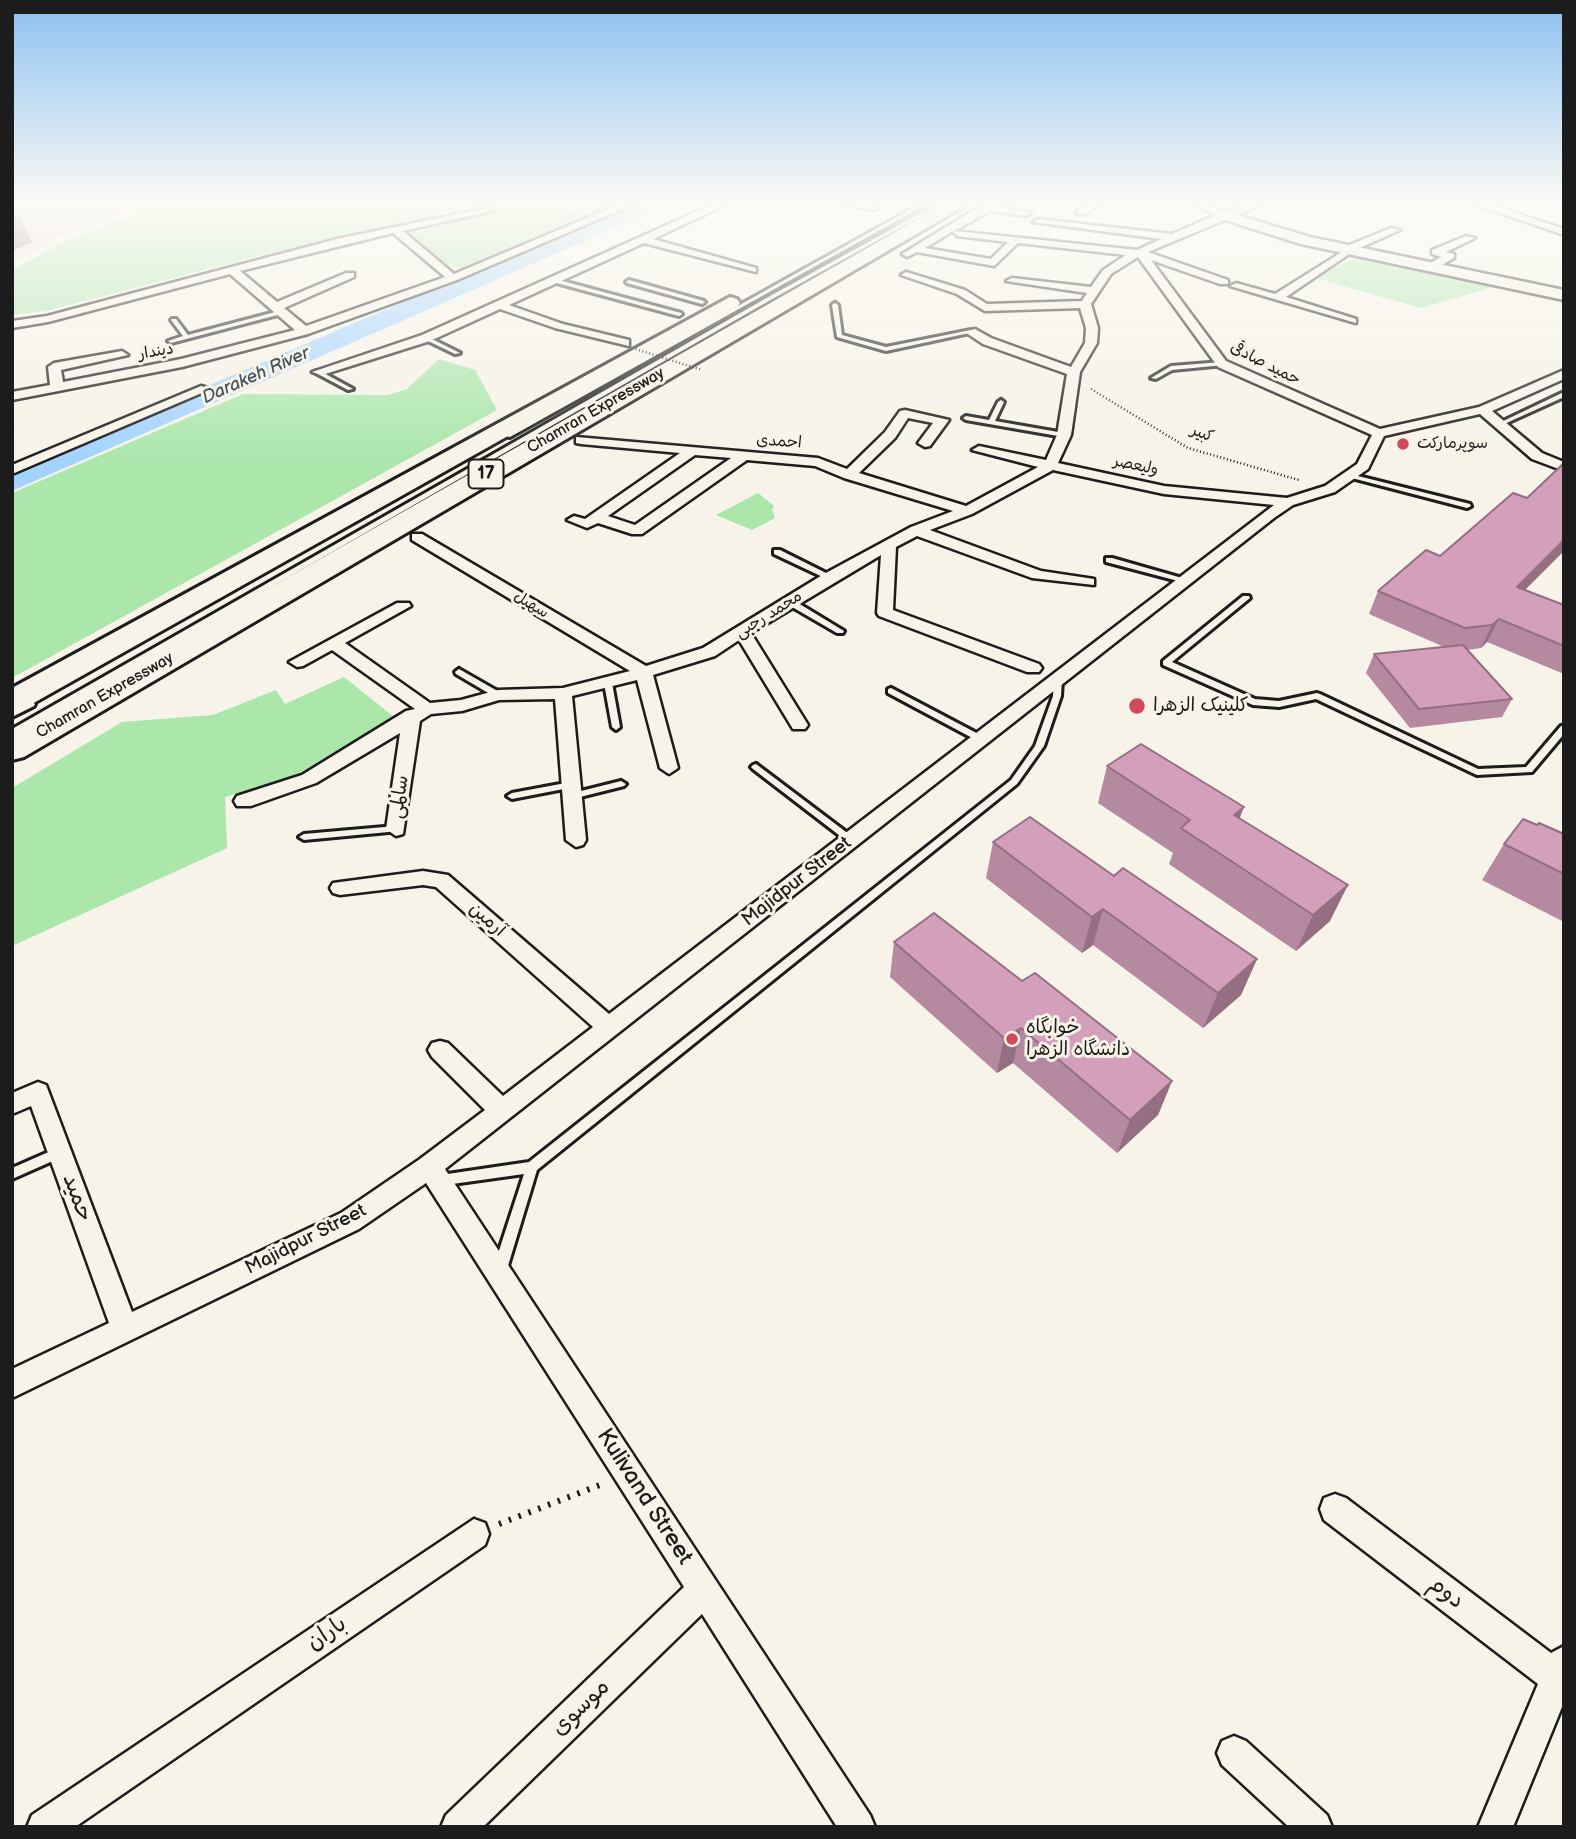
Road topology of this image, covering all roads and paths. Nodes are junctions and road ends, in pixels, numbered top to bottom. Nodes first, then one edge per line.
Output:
1 (161, 288) edge
2 (254, 288) edge
3 (324, 288) edge
4 (425, 288) edge
5 (539, 288) edge
6 (581, 288) edge
7 (650, 288) edge
8 (759, 288) edge
9 (770, 288) edge
10 (789, 288) edge
11 (808, 288) edge
12 (947, 288) edge
13 (1074, 288) edge
14 (1166, 288) edge
15 (1242, 288) edge
16 (1292, 288) edge
17 (1519, 288) edge
18 (654, 289) joint
19 (1094, 290) joint
20 (1533, 291) junction
21 (678, 295) junction
22 (1564, 295) edge
23 (1277, 298) junction
24 (1564, 301) edge
25 (702, 302) dead end
26 (835, 304) dead end
27 (1085, 304) junction
28 (499, 305) junction
29 (653, 307) junction
30 (280, 309) junction
31 (678, 314) dead end
32 (174, 320) dead end
33 (1352, 321) dead end
34 (12, 325) edge
35 (304, 331) junction
36 (971, 332) joint
37 (187, 337) junction
38 (426, 338) junction
39 (171, 341) dead end
40 (627, 345) joint
41 (457, 353) dead end
42 (122, 355) dead end
43 (1222, 363) junction
44 (1156, 366) dead end
45 (1171, 369) junction
46 (702, 370) dead end
47 (318, 372) joint
48 (1564, 374) edge
49 (1074, 376) junction
50 (1154, 378) dead end
51 (57, 386) junction
52 (205, 389) dead end
53 (350, 389) dead end
54 (1564, 394) edge
55 (12, 396) edge
56 (1001, 402) dead end
57 (1483, 410) junction
58 (966, 418) dead end
59 (991, 422) junction
60 (1500, 424) junction
61 (1379, 433) junction
62 (1064, 435) junction
63 (581, 440) dead end
64 (925, 443) dead end
65 (979, 450) dead end
66 (689, 453) junction
67 (742, 457) junction
68 (1050, 466) junction
69 (1564, 467) edge
70 (12, 470) edge
71 (849, 475) junction
72 (1350, 476) junction
73 (1330, 489) junction
74 (1288, 502) junction
75 (1467, 506) dead end
76 (967, 511) junction
77 (598, 518) junction
78 (574, 520) dead end
79 (916, 530) junction
80 (417, 537) dead end
81 (889, 545) junction
82 (777, 552) dead end
83 (1109, 560) dead end
84 (830, 577) junction
85 (1185, 580) junction
86 (1088, 582) dead end
87 (1246, 598) dead end
88 (790, 602) junction
89 (403, 606) dead end
90 (192, 613) dead end
91 (840, 631) dead end
92 (743, 633) junction
93 (333, 643) junction
94 (297, 662) dead end
95 (1033, 668) dead end
96 (644, 672) junction
97 (459, 673) dead end
98 (1058, 679) junction
99 (608, 683) junction
100 (891, 691) dead end
101 (563, 693) junction
102 (498, 695) junction
103 (24, 701) edge
104 (419, 712) junction
105 (12, 714) edge
106 (799, 725) dead end
107 (615, 727) dead end
108 (1564, 728) edge
109 (12, 733) edge
110 (981, 739) junction
111 (12, 749) edge
112 (756, 767) dead end
113 (669, 768) dead end
114 (621, 785) dead end
115 (572, 791) junction
116 (512, 796) dead end
117 (244, 802) dead end
118 (396, 829) joint
119 (304, 836) dead end
120 (576, 840) dead end
121 (851, 840) junction
122 (340, 888) dead end
123 (609, 1028) junction
124 (439, 1050) dead end
125 (12, 1104) edge
126 (502, 1111) junction
127 (60, 1152) junction
128 (532, 1167) junction
129 (12, 1174) edge
130 (434, 1174) junction
131 (498, 1273) junction
132 (125, 1330) junction
133 (12, 1384) edge
134 (629, 1474) junction
135 (1335, 1509) dead end
136 (474, 1534) joint
137 (704, 1590) junction
138 (1560, 1670) edge
139 (1234, 1753) dead end
140 (44, 1827) edge
141 (458, 1827) edge
142 (858, 1827) edge
143 (1314, 1827) edge
144 (1495, 1827) edge

1 - 34 street
2 - 30 street
3 - 30 street
4 - 35 street, دیندار
5 - 28 street
6 - 29 lane
7 - 18 lane
8 - 103 highway, Chamran Expressway / 17
9 - 90 lane
10 - 109 lane
11 - 111 highway, Chamran Expressway / 17
12 - 27 street
13 - 19 street
14 - 43 street, حمید صادقی
15 - 23 street
16 - 23 street
17 - 20 street
18 - 21 lane
19 - 27 street
20 - 22 street
20 - 24 street
21 - 25 lane
21 - 29 lane
23 - 33 street
26 - 36 lane
27 - 49 street
28 - 38 street
28 - 40 street
29 - 31 lane
30 - 35 street
30 - 37 lane
32 - 37 lane
35 - 51 street, دیندار
36 - 49 street
37 - 39 lane
38 - 41 lane
38 - 47 street
40 - 46 path, bridge
42 - 51 street
43 - 45 lane
43 - 61 street, حمید صادقی
44 - 45 lane
45 - 50 lane
47 - 53 lane
48 - 57 street
49 - 62 street
49 - 73 path, کبیر
51 - 55 street, دیندار
52 - 70 street
54 - 60 lane
56 - 59 lane
57 - 60 street
57 - 61 street
58 - 59 lane
59 - 62 lane
60 - 69 street
61 - 72 street, Majidpur Street
62 - 68 street
63 - 66 street, احمدی
64 - 71 street
65 - 68 street, ولیعصر
66 - 67 street, احمدی
66 - 77 street
67 - 71 street, احمدی
67 - 77 street
68 - 74 street, ولیعصر
68 - 76 street, محمد رجبی
71 - 76 street, احمدی
72 - 73 street, Majidpur Street
72 - 75 lane
73 - 74 street, Majidpur Street
74 - 85 street, Majidpur Street
76 - 79 street, محمد رجبی
77 - 78 street
79 - 81 street, محمد رجبی
79 - 86 street
80 - 96 street, سهیل
81 - 84 street, محمد رجبی
81 - 95 street
82 - 84 lane
83 - 85 lane
84 - 88 street, محمد رجبی
85 - 98 street, Majidpur Street
87 - 108 lane
88 - 91 lane
88 - 92 street, محمد رجبی
89 - 93 street
92 - 96 street, محمد رجبی
92 - 106 street
93 - 94 street
93 - 104 street
96 - 99 street, محمد رجبی
96 - 113 street
97 - 102 lane
98 - 110 street, Majidpur Street
98 - 128 lane
99 - 101 street, محمد رجبی
99 - 107 lane
100 - 110 lane
101 - 102 street, محمد رجبی
101 - 115 street
102 - 104 street, محمد رجبی
103 - 105 lane
104 - 117 street, محمد رجبی
104 - 118 street, سالمی
110 - 121 street, Majidpur Street
112 - 121 lane
114 - 115 lane
115 - 116 lane
115 - 120 street
118 - 119 lane, سالمی
121 - 123 street, Majidpur Street
122 - 123 street, آرمین
123 - 126 street, Majidpur Street
124 - 126 street
125 - 127 street, حمید
126 - 130 street, Majidpur Street
127 - 129 lane
127 - 132 street, حمید
128 - 130 lane
128 - 131 lane
130 - 131 street, Kulivand Street
130 - 132 street, Majidpur Street
131 - 134 street, Kulivand Street
132 - 133 street, Majidpur Street
134 - 136 path
134 - 137 street, Kulivand Street
135 - 138 street, دوم
136 - 140 street, باران
137 - 141 street, موسوی
137 - 142 street, Kulivand Street
138 - 144 street
139 - 143 street

